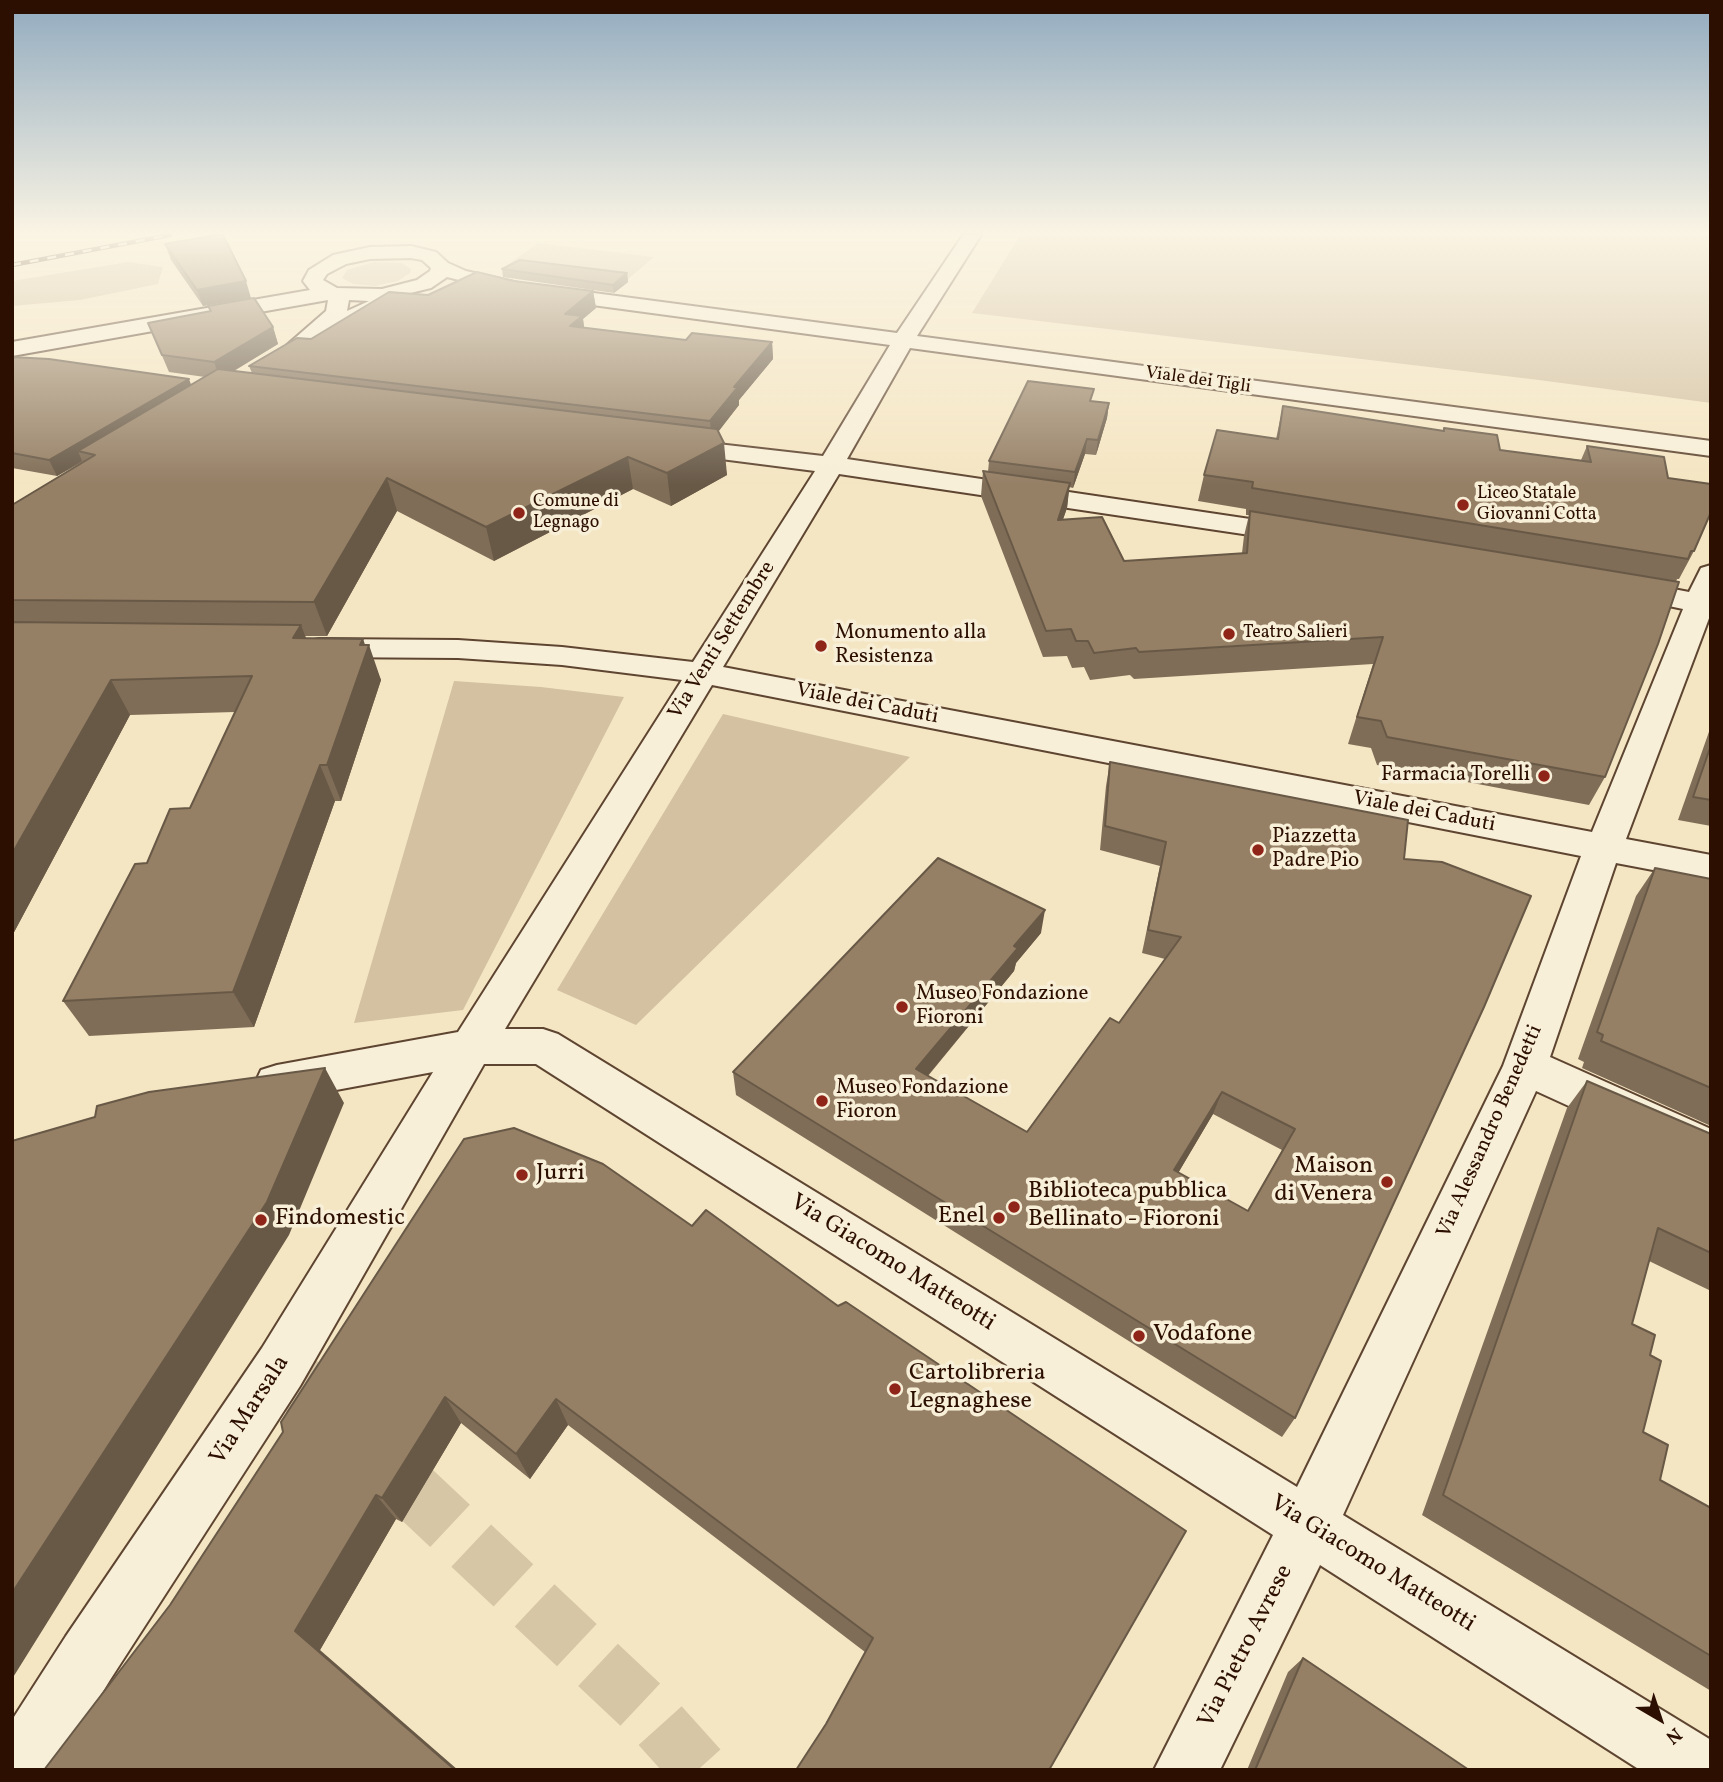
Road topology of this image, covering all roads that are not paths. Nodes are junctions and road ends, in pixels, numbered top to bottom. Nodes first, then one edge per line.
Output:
1 (38, 318) dead end
2 (166, 318) edge
3 (192, 318) edge
4 (329, 318) edge
5 (353, 318) edge
6 (734, 318) edge
7 (919, 318) edge
8 (120, 329) junction
9 (904, 341) junction
10 (298, 345) junction
11 (12, 349) edge
12 (49, 357) junction
13 (277, 358) edge
14 (12, 362) edge
15 (646, 442) edge
16 (1711, 449) edge
17 (831, 466) junction
18 (1317, 537) edge
19 (1602, 584) edge
20 (1705, 589) edge
21 (291, 648) edge
22 (702, 673) junction
23 (1602, 848) junction
24 (1711, 868) edge
25 (473, 1047) junction
26 (1525, 1066) junction
27 (232, 1092) edge
28 (1711, 1151) edge
29 (1309, 1525) junction
30 (18, 1770) edge
31 (1186, 1770) edge
32 (1699, 1770) edge

1 - 12 street
2 - 8 street, Viale dei Tigli
3 - 8 street, Viale dei Tigli
4 - 10 street
5 - 10 street
6 - 9 street, Viale dei Tigli
7 - 9 street, Via Venti Settembre
8 - 12 street, Viale dei Tigli
9 - 16 street, Viale dei Tigli
9 - 17 street, Via Venti Settembre
10 - 13 street
11 - 12 street, Viale dei Tigli
12 - 14 street
15 - 17 street
17 - 18 street
17 - 22 street, Via Venti Settembre
19 - 20 street
20 - 23 street, Via Alessandro Benedetti
21 - 22 street, Viale dei Caduti
22 - 23 street, Viale dei Caduti
22 - 25 street, Via Venti Settembre
23 - 24 street, Viale dei Caduti
23 - 26 street, Via Alessandro Benedetti
25 - 27 street, Via Giacomo Matteotti
25 - 29 street, Via Giacomo Matteotti
25 - 30 street, Via Marsala
26 - 28 street
26 - 29 street, Via Alessandro Benedetti
29 - 31 street, Via Pietro Avrese
29 - 32 street, Via Giacomo Matteotti

